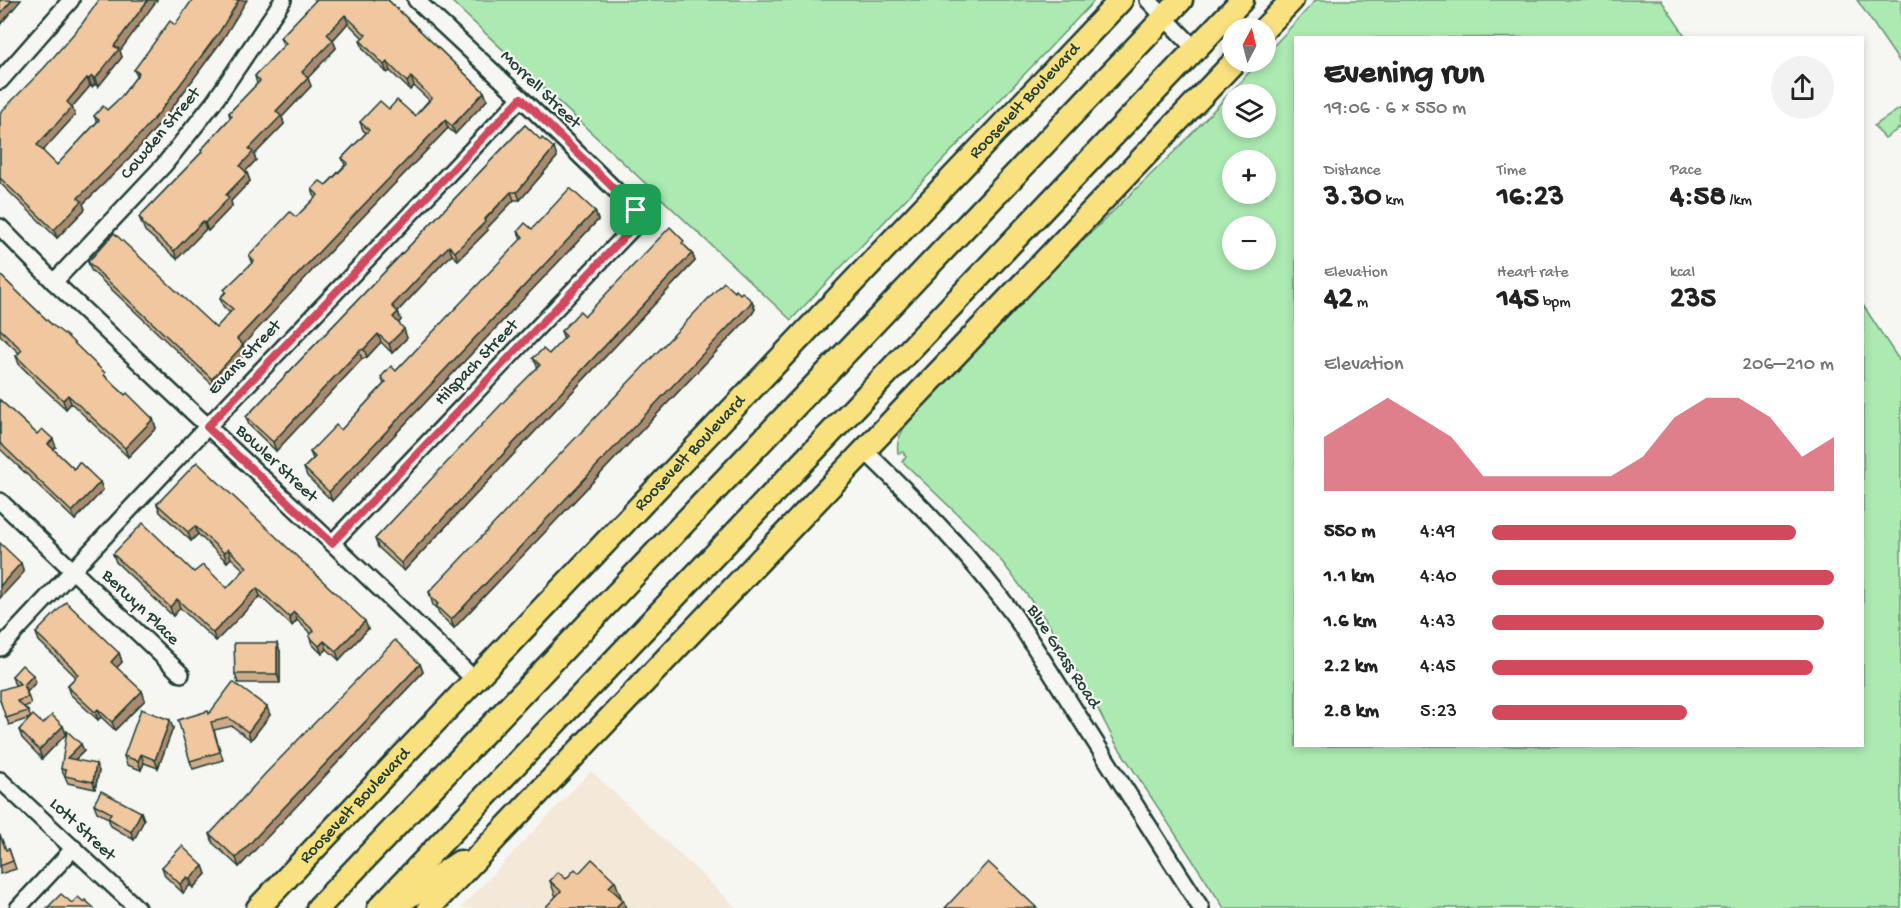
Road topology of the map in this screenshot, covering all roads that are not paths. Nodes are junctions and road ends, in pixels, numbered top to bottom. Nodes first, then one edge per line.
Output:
1 (71, 0) edge
2 (284, 0) edge
3 (416, 0) edge
4 (1122, 0) edge
5 (1148, 0) edge
6 (1181, 0) edge
7 (1242, 0) edge
8 (1292, 0) edge
9 (1165, 17) junction
10 (1275, 18) edge
11 (1195, 49) junction
12 (1224, 72) edge
13 (0, 81) edge
14 (521, 98) junction
15 (636, 210) joint
16 (0, 227) edge
17 (54, 282) junction
18 (207, 427) junction
19 (864, 450) junction
20 (0, 501) edge
21 (332, 543) junction
22 (72, 570) junction
23 (0, 648) edge
24 (181, 674) dead end
25 (475, 680) junction
26 (0, 780) edge
27 (494, 840) junction
28 (74, 848) junction
29 (18, 908) edge
30 (137, 908) edge
31 (258, 908) edge
32 (318, 908) edge
33 (379, 908) edge
34 (391, 908) edge
35 (429, 908) edge
36 (1201, 908) edge

1 - 13 street
2 - 17 street, Cowden Street
3 - 14 street, Morrell Street
4 - 25 highway, Roosevelt Boulevard
5 - 9 street
6 - 9 highway
7 - 11 highway
8 - 10 highway
9 - 11 street
9 - 32 highway
11 - 33 highway
12 - 19 highway
14 - 15 street, Morrell Street
14 - 18 street, Evans Street
15 - 21 street, Hilspach Street
16 - 17 street, Bowler Street
17 - 18 street, Bowler Street
18 - 21 street, Bowler Street
18 - 22 street, Evans Street
19 - 27 highway
19 - 36 street, Blue Grass Road
20 - 22 street, Berwyn Place
21 - 25 street, Bowler Street
22 - 23 street, Evans Street
22 - 24 street, Berwyn Place
25 - 31 highway, Roosevelt Boulevard
26 - 28 street, Lott Street
27 - 34 highway
27 - 35 highway
28 - 29 street
28 - 30 street, Lott Street

